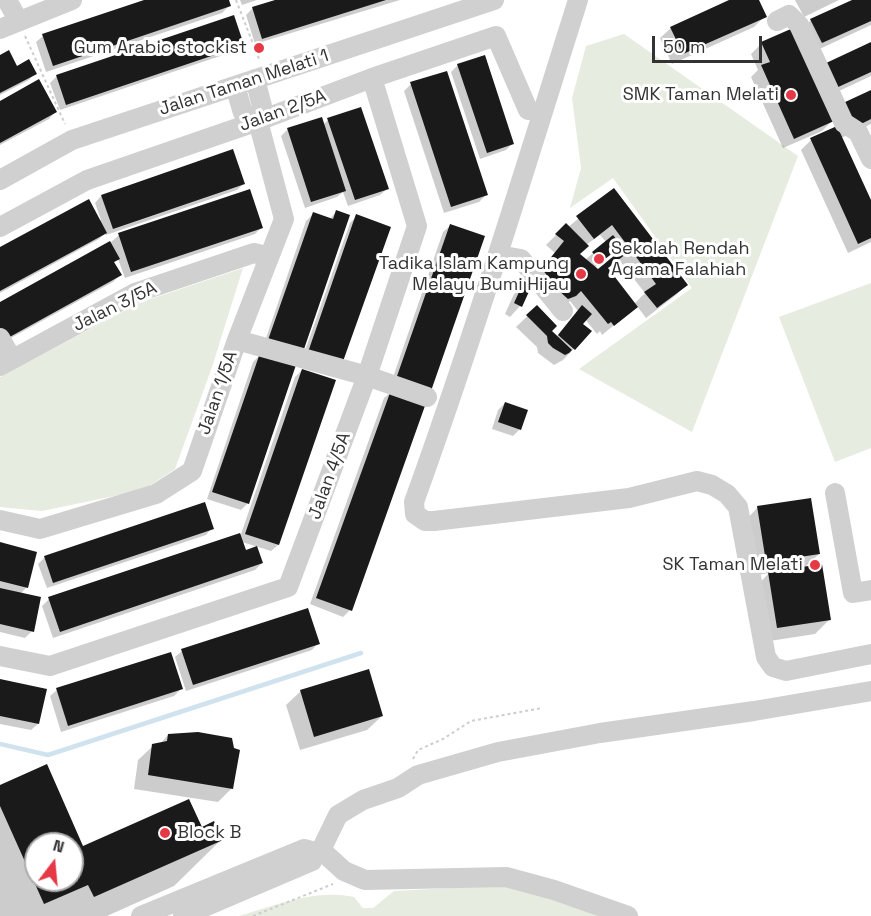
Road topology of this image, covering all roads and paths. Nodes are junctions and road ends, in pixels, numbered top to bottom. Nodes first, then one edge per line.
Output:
1 (7, 0) edge
2 (72, 0) edge
3 (236, 0) edge
4 (494, 0) edge
5 (578, 0) edge
6 (470, 4) edge
7 (777, 21) dead end
8 (9, 24) edge
9 (260, 78) junction
10 (372, 78) junction
11 (235, 86) junction
12 (528, 110) dead end
13 (258, 121) junction
14 (72, 141) junction
15 (871, 159) edge
16 (0, 180) edge
17 (0, 226) edge
18 (498, 255) junction
19 (269, 257) junction
20 (563, 311) dead end
21 (0, 338) edge
22 (237, 340) junction
23 (6, 362) edge
24 (367, 376) junction
25 (427, 397) dead end
26 (835, 493) dead end
27 (0, 520) edge
28 (871, 590) edge
29 (871, 654) edge
30 (0, 656) edge
31 (871, 691) edge
32 (542, 708) dead end
33 (413, 760) dead end
34 (318, 851) junction
35 (333, 884) dead end
36 (141, 916) edge
37 (183, 916) edge
38 (253, 916) edge
39 (628, 916) edge

1 - 8 street
2 - 8 street
3 - 9 path
4 - 6 street, Jalan Taman Melati 1
5 - 18 street
6 - 9 street, Jalan Taman Melati 1
7 - 15 street
8 - 14 path
9 - 11 street, Jalan Taman Melati 1
9 - 13 street, Jalan 1/5A
10 - 12 street, Jalan 2/5A
10 - 13 street, Jalan 2/5A
10 - 24 street, Jalan 4/5A
11 - 13 street, Jalan 1/5A
11 - 14 street, Jalan Taman Melati 1
13 - 17 street, Jalan 2/5A
13 - 19 street, Jalan 1/5A
14 - 16 street, Jalan Taman Melati 1
18 - 20 street
18 - 29 street
19 - 22 street, Jalan 1/5A
19 - 23 street, Jalan 3/5A
21 - 23 street
22 - 24 street
22 - 27 street, Jalan 1/5A
24 - 25 street
24 - 30 street, Jalan 4/5A
26 - 28 street
31 - 34 street
32 - 33 path
34 - 36 street
34 - 37 street
34 - 39 street
35 - 38 path

